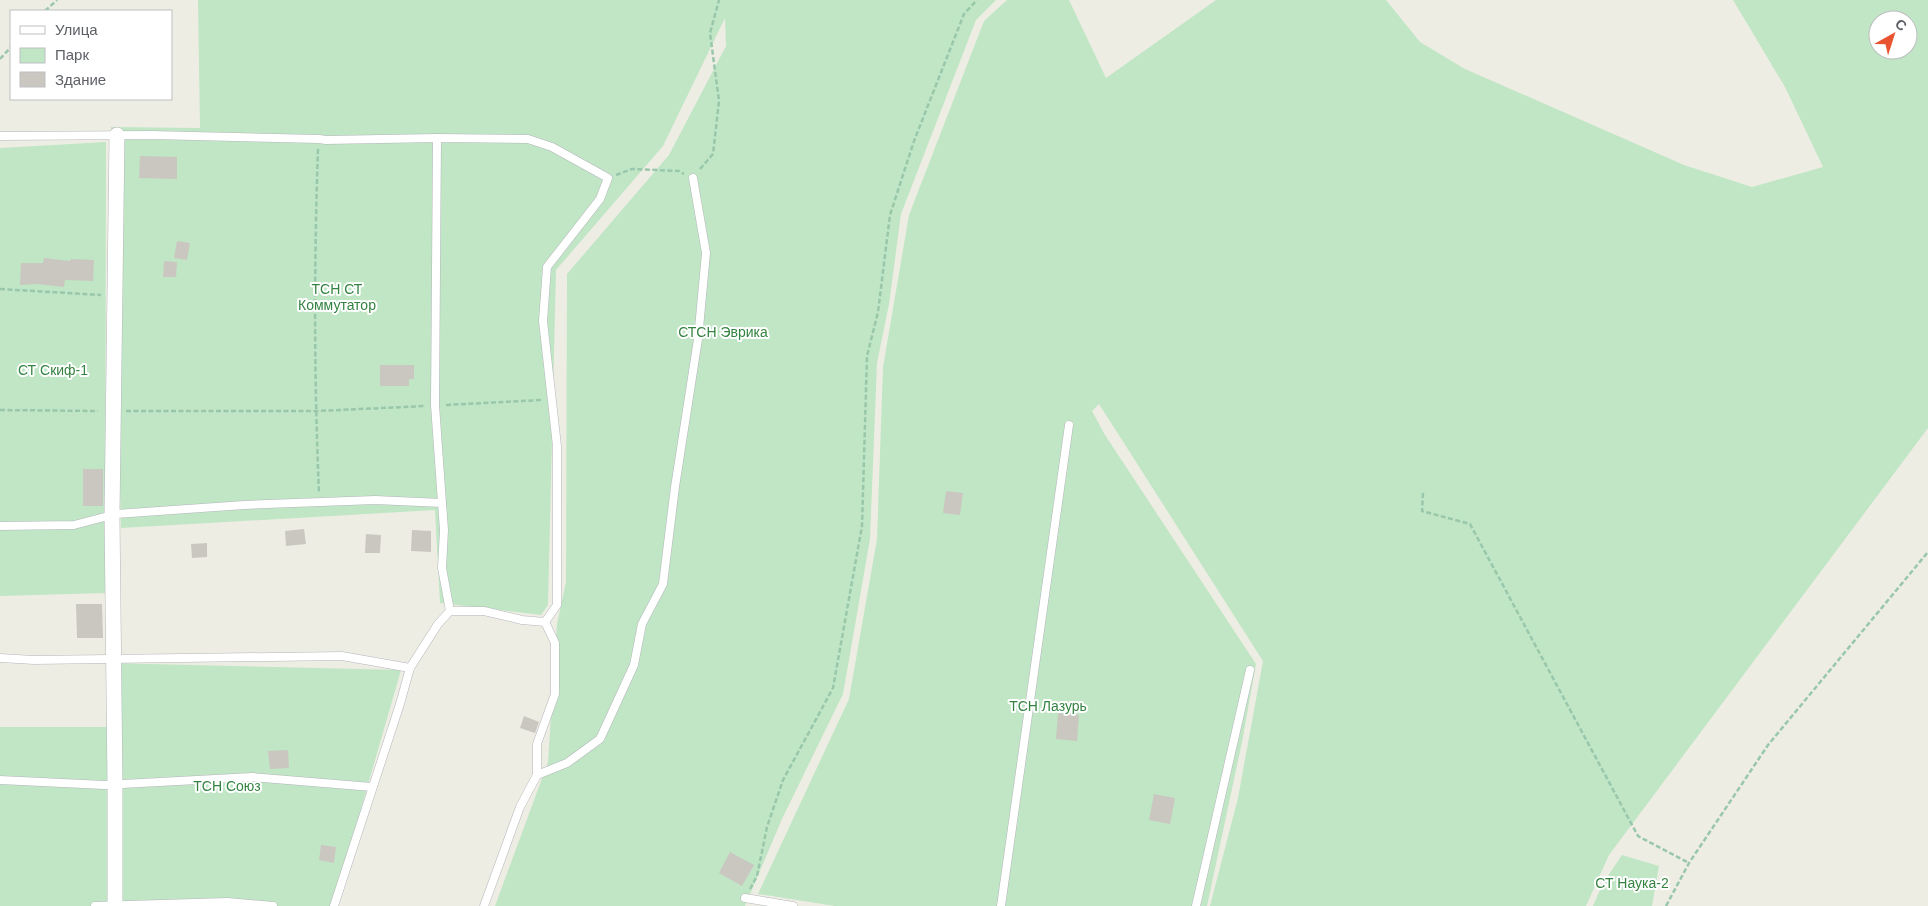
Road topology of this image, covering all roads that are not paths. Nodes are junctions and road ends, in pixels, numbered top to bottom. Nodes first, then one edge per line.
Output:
1 (117, 135) junction
2 (0, 136) edge
3 (437, 138) junction
4 (693, 178) road end
5 (1069, 425) dead end
6 (442, 503) junction
7 (112, 516) junction
8 (0, 526) edge
9 (450, 612) junction
10 (545, 622) junction
11 (0, 658) edge
12 (114, 659) junction
13 (410, 668) junction
14 (1250, 670) dead end
15 (537, 775) junction
16 (0, 780) edge
17 (116, 784) junction
18 (372, 787) junction
19 (745, 898) road end
20 (95, 906) edge
21 (115, 906) edge
22 (273, 906) edge
23 (334, 906) edge
24 (484, 906) edge
25 (793, 906) edge
26 (1001, 906) edge
27 (1196, 906) edge

1 - 2 lane
1 - 3 lane
1 - 7 street
3 - 6 lane
3 - 10 lane
4 - 15 lane
5 - 26 lane
6 - 7 lane
6 - 9 lane
7 - 8 lane
7 - 12 street
9 - 10 lane
9 - 13 lane
10 - 15 lane
11 - 12 lane
12 - 13 lane
12 - 17 street
13 - 18 lane
14 - 27 lane
15 - 24 lane
16 - 17 lane
17 - 18 lane
17 - 21 street
18 - 23 lane
19 - 25 lane
20 - 21 lane
21 - 22 lane

